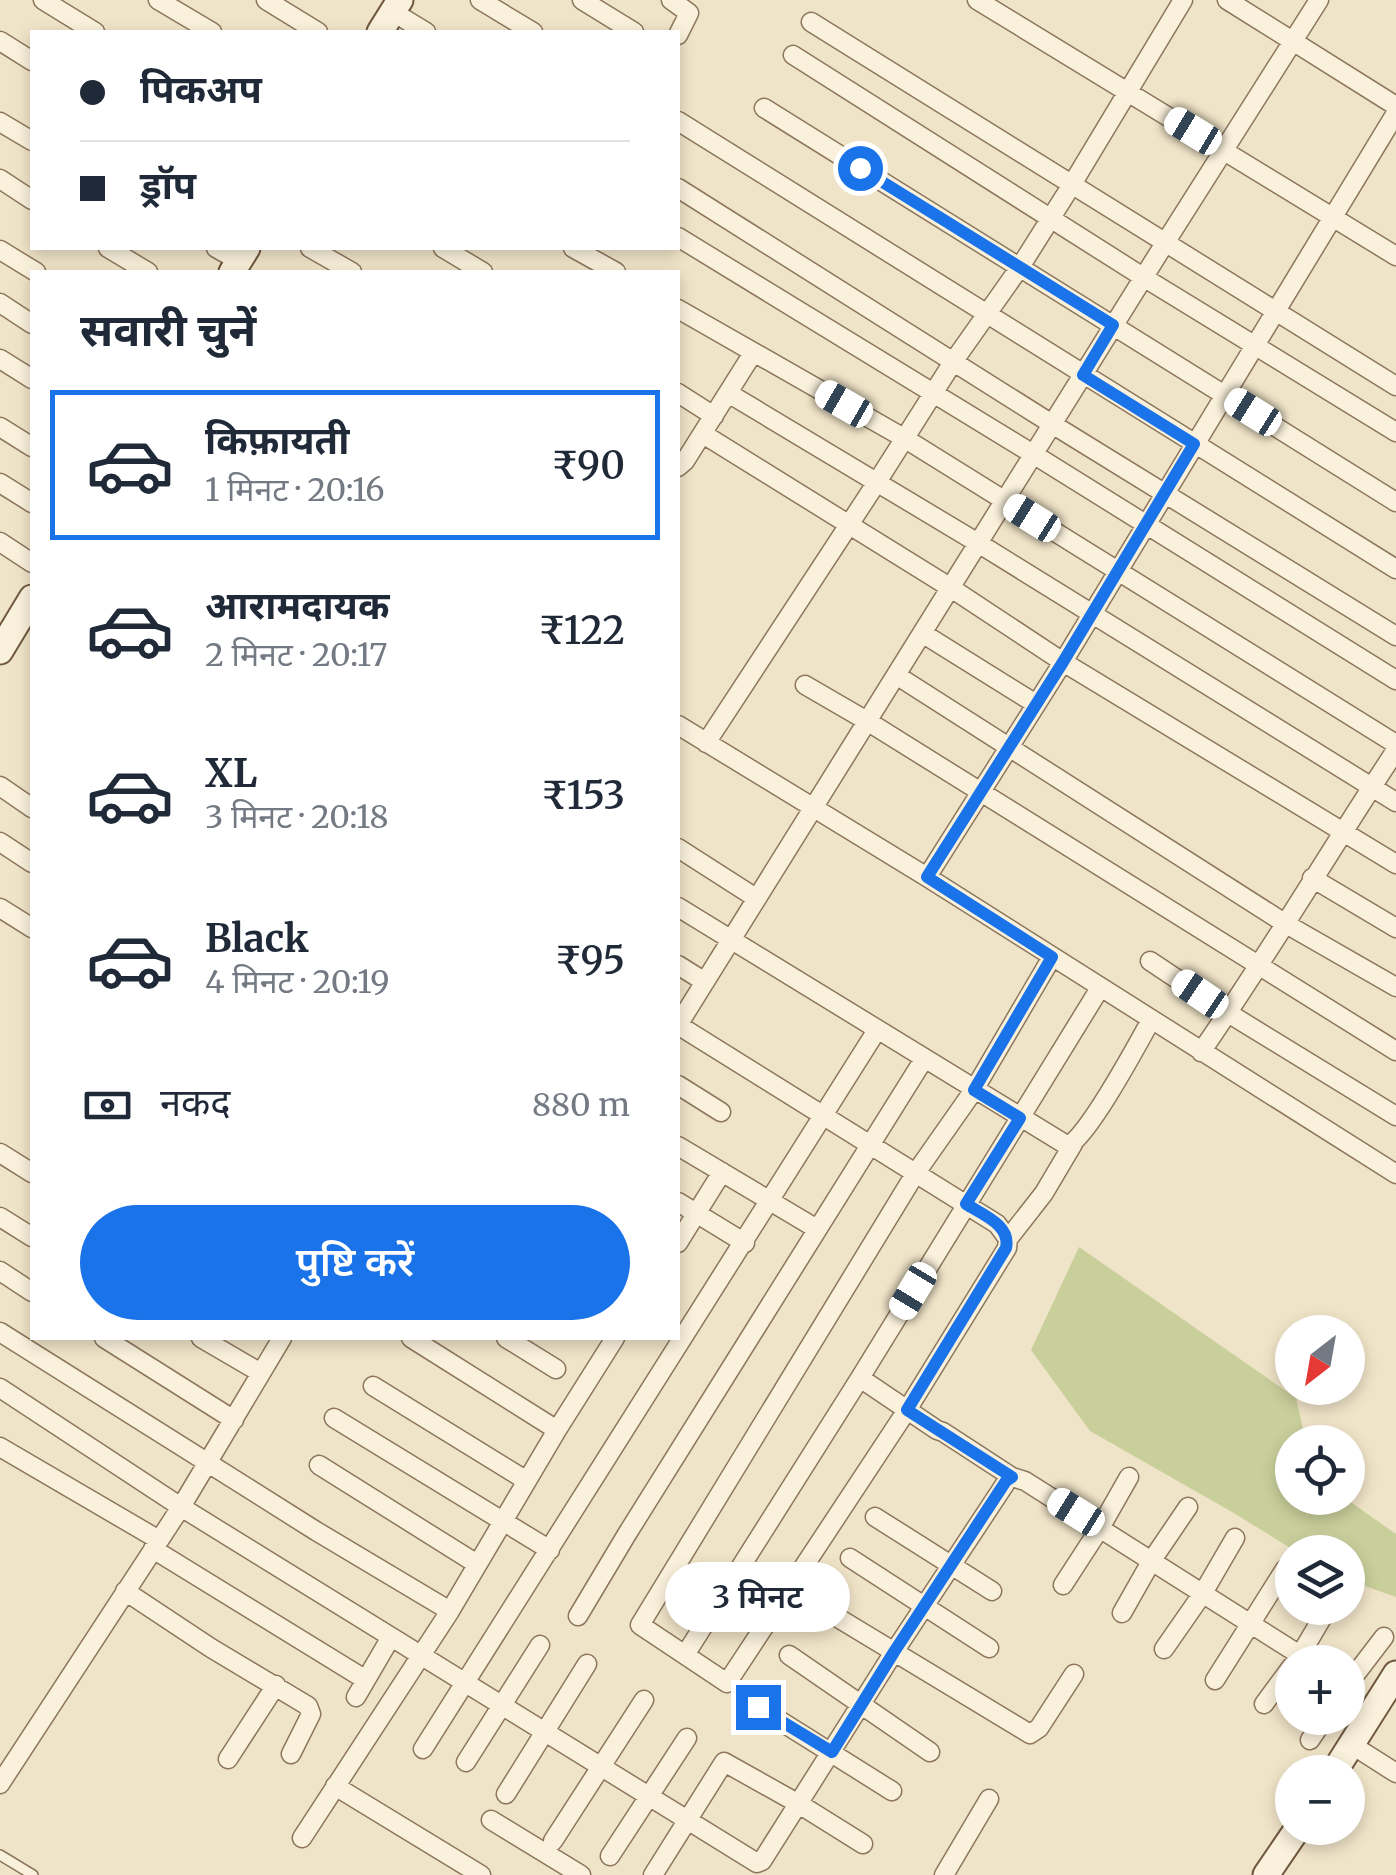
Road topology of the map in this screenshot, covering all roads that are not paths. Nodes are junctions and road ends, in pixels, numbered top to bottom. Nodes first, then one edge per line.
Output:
1 (42, 0) edge
2 (158, 0) edge
3 (266, 0) edge
4 (480, 0) edge
5 (582, 0) edge
6 (671, 0) edge
7 (976, 0) edge
8 (1183, 0) edge
9 (1227, 0) edge
10 (1320, 0) edge
11 (391, 15) edge
12 (811, 22) dead end
13 (92, 30) edge
14 (209, 30) edge
15 (315, 30) edge
16 (422, 30) edge
17 (530, 30) edge
18 (631, 30) edge
19 (680, 31) edge
20 (0, 42) edge
21 (1293, 42) junction
22 (793, 55) dead end
23 (30, 60) edge
24 (1128, 92) junction
25 (764, 108) dead end
26 (1396, 110) edge
27 (0, 122) edge
28 (680, 123) edge
29 (30, 140) edge
30 (1225, 150) junction
31 (0, 179) edge
32 (1072, 186) junction
33 (680, 189) edge
34 (30, 199) edge
35 (1333, 217) junction
36 (1049, 218) junction
37 (680, 238) edge
38 (1165, 243) junction
39 (0, 250) edge
40 (111, 250) edge
41 (314, 250) edge
42 (446, 250) edge
43 (576, 250) edge
44 (1396, 256) edge
45 (1020, 267) junction
46 (33, 270) edge
47 (145, 270) edge
48 (348, 270) edge
49 (480, 270) edge
50 (609, 270) edge
51 (1143, 278) junction
52 (0, 303) edge
53 (680, 310) edge
54 (1275, 311) junction
55 (987, 316) junction
56 (30, 323) edge
57 (1113, 325) junction
58 (1254, 345) junction
59 (753, 353) junction
60 (0, 358) edge
61 (953, 362) junction
62 (1083, 375) junction
63 (30, 378) edge
64 (1396, 386) edge
65 (728, 393) junction
66 (932, 393) junction
67 (680, 394) edge
68 (1224, 394) junction
69 (714, 416) junction
70 (1052, 424) junction
71 (0, 427) edge
72 (1396, 432) edge
73 (702, 434) junction
74 (904, 438) junction
75 (1194, 444) junction
76 (30, 446) edge
77 (1033, 454) junction
78 (680, 467) edge
79 (877, 482) junction
80 (0, 483) edge
81 (1164, 493) junction
82 (1004, 500) junction
83 (30, 502) edge
84 (1396, 502) edge
85 (1145, 524) junction
86 (849, 525) junction
87 (0, 542) edge
88 (978, 544) junction
89 (30, 562) edge
90 (1396, 569) edge
91 (1117, 570) junction
92 (950, 588) junction
93 (17, 609) edge
94 (1091, 615) junction
95 (922, 633) junction
96 (1396, 636) edge
97 (0, 651) edge
98 (1063, 662) junction
99 (896, 675) junction
100 (1396, 680) edge
101 (804, 685) dead end
102 (1036, 704) junction
103 (867, 721) junction
104 (680, 726) edge
105 (706, 743) junction
106 (1009, 747) junction
107 (1396, 747) edge
108 (0, 786) edge
109 (1372, 787) junction
110 (980, 793) junction
111 (1396, 802) edge
112 (813, 806) junction
113 (30, 807) edge
114 (1343, 831) junction
115 (0, 842) edge
116 (680, 849) edge
117 (30, 861) edge
118 (1396, 864) edge
119 (927, 877) junction
120 (1312, 878) junction
121 (756, 898) junction
122 (0, 908) edge
123 (680, 908) edge
124 (1286, 924) junction
125 (30, 927) edge
126 (1396, 928) edge
127 (731, 940) junction
128 (1052, 957) junction
129 (1150, 961) dead end
130 (680, 966) edge
131 (1260, 967) junction
132 (704, 982) junction
133 (1396, 987) edge
134 (1100, 988) junction
135 (1228, 1013) junction
136 (1151, 1020) junction
137 (680, 1022) edge
138 (680, 1026) edge
139 (877, 1030) junction
140 (1396, 1050) edge
141 (1201, 1052) junction
142 (924, 1059) junction
143 (680, 1086) edge
144 (974, 1090) junction
145 (721, 1112) dead end
146 (824, 1116) junction
147 (1396, 1116) edge
148 (1020, 1118) junction
149 (1073, 1144) junction
150 (870, 1145) junction
151 (680, 1147) edge
152 (0, 1153) edge
153 (30, 1172) edge
154 (722, 1172) junction
155 (915, 1174) junction
156 (1396, 1174) edge
157 (770, 1202) junction
158 (680, 1203) edge
159 (966, 1204) junction
160 (696, 1213) junction
161 (0, 1217) edge
162 (817, 1230) junction
163 (30, 1236) edge
164 (1008, 1239) junction
165 (680, 1240) edge
166 (744, 1243) junction
167 (0, 1272) edge
168 (30, 1291) edge
169 (0, 1332) edge
170 (107, 1340) edge
171 (204, 1340) edge
172 (281, 1340) edge
173 (414, 1340) edge
174 (509, 1340) edge
175 (614, 1340) edge
176 (556, 1369) dead end
177 (261, 1373) junction
178 (860, 1378) junction
179 (373, 1386) dead end
180 (0, 1388) edge
181 (907, 1410) junction
182 (334, 1418) dead end
183 (234, 1420) junction
184 (557, 1430) junction
185 (0, 1447) edge
186 (208, 1464) junction
187 (319, 1466) dead end
188 (1012, 1477) junction
189 (1129, 1478) dead end
190 (526, 1481) junction
191 (181, 1506) junction
192 (1188, 1507) dead end
193 (874, 1517) dead end
194 (502, 1522) junction
195 (1100, 1528) junction
196 (1235, 1538) dead end
197 (156, 1545) junction
198 (550, 1550) junction
199 (850, 1558) dead end
200 (1152, 1560) junction
201 (477, 1564) junction
202 (951, 1564) junction
203 (1275, 1584) edge
204 (1063, 1585) dead end
205 (992, 1591) dead end
206 (125, 1592) junction
207 (1203, 1593) junction
208 (924, 1606) junction
209 (820, 1607) dead end
210 (450, 1610) junction
211 (1122, 1613) dead end
212 (578, 1616) dead end
213 (1249, 1622) junction
214 (392, 1637) junction
215 (1384, 1637) dead end
216 (540, 1645) dead end
217 (1278, 1645) edge
218 (990, 1648) dead end
219 (1164, 1649) dead end
220 (894, 1652) junction
221 (686, 1654) junction
222 (421, 1656) junction
223 (790, 1656) dead end
224 (1365, 1662) edge
225 (587, 1664) dead end
226 (1074, 1674) dead end
227 (366, 1680) junction
228 (1214, 1680) dead end
229 (465, 1684) junction
230 (276, 1685) junction
231 (1365, 1686) edge
232 (1390, 1687) edge
233 (1275, 1691) edge
234 (356, 1698) dead end
235 (644, 1700) dead end
236 (1264, 1704) dead end
237 (862, 1705) junction
238 (502, 1706) junction
239 (758, 1707) dead end
240 (544, 1732) junction
241 (1313, 1735) edge
242 (687, 1738) dead end
243 (1310, 1740) dead end
244 (1352, 1745) junction
245 (424, 1748) dead end
246 (832, 1752) junction
247 (930, 1752) dead end
248 (291, 1754) dead end
249 (1345, 1755) edge
250 (228, 1759) dead end
251 (466, 1762) dead end
252 (600, 1768) junction
253 (1396, 1773) edge
254 (0, 1784) edge
255 (335, 1786) junction
256 (892, 1791) dead end
257 (506, 1794) dead end
258 (648, 1798) junction
259 (989, 1799) dead end
260 (799, 1804) junction
261 (491, 1820) dead end
262 (687, 1822) junction
263 (302, 1838) dead end
264 (553, 1840) dead end
265 (863, 1844) dead end
266 (1287, 1845) edge
267 (0, 1855) edge
268 (610, 1856) dead end
269 (1269, 1874) edge
270 (33, 1875) edge
271 (481, 1875) edge
272 (581, 1875) edge
273 (654, 1875) edge
274 (944, 1875) edge

1 - 13 street
2 - 14 street
3 - 15 street
4 - 17 street
5 - 18 street
6 - 19 street
7 - 24 street
8 - 24 street
9 - 21 street
10 - 21 street
11 - 16 street
12 - 32 street
20 - 23 street
21 - 26 street
21 - 30 street
22 - 36 street
24 - 30 street
24 - 32 street
25 - 45 street
26 - 35 street
27 - 29 street
28 - 55 street
30 - 35 street
30 - 38 street
31 - 34 street
32 - 36 street
32 - 38 street
33 - 61 street
35 - 44 street
35 - 54 street
36 - 45 street
36 - 51 street
37 - 66 street
38 - 51 street
38 - 54 street
39 - 46 street
40 - 47 street
41 - 48 street
42 - 49 street
43 - 50 street
45 - 55 street
45 - 57 street
51 - 57 street
51 - 58 street
52 - 56 street
53 - 59 street
54 - 58 street
54 - 64 street
55 - 61 street
55 - 62 street
57 - 62 street
57 - 68 street
58 - 68 street
58 - 72 street
59 - 65 street
59 - 74 street
60 - 63 street
61 - 66 street
61 - 70 street
62 - 70 street
62 - 75 street
65 - 69 street
65 - 79 street
66 - 74 street
66 - 77 street
67 - 69 street
68 - 75 street
68 - 84 street
69 - 73 street
70 - 77 street
70 - 81 street
71 - 76 street
73 - 78 street
73 - 86 street
74 - 79 street
74 - 82 street
75 - 81 street
75 - 90 street
77 - 82 street
77 - 85 street
79 - 86 street
79 - 88 street
80 - 83 street
81 - 85 street
81 - 96 street
82 - 88 street
82 - 91 street
85 - 91 street
85 - 100 street
86 - 92 street
86 - 105 street
87 - 89 street
88 - 92 street
88 - 94 street
91 - 94 street
91 - 107 street
92 - 95 street
92 - 98 street
93 - 97 street
94 - 98 street
94 - 109 street
95 - 99 street
95 - 102 street
98 - 102 street
98 - 114 street
99 - 103 street
99 - 106 street
101 - 103 street
102 - 106 street
103 - 110 street
103 - 112 street
104 - 105 street
105 - 112 street
106 - 110 street
106 - 124 street
107 - 109 street
108 - 113 street
109 - 111 street
109 - 114 street
110 - 119 street
110 - 131 street
112 - 119 street
112 - 121 street
114 - 118 street
114 - 120 street
115 - 117 street
116 - 121 street
119 - 128 street
120 - 124 street
120 - 126 street
121 - 127 street
122 - 125 street
123 - 127 street
124 - 131 street
124 - 133 street
127 - 132 street
127 - 139 street
128 - 134 street
128 - 144 street
129 - 135 street
130 - 132 street
131 - 135 street
131 - 140 street
132 - 137 street
134 - 136 street
134 - 148 street
135 - 141 street
135 - 147 street
136 - 141 street
136 - 149 street
138 - 146 street
139 - 142 street
139 - 146 street
141 - 156 street
142 - 144 street
142 - 150 street
143 - 145 street
144 - 148 street
144 - 155 street
146 - 150 street
146 - 157 street
148 - 149 street
148 - 159 street
149 - 164 street
150 - 155 street
150 - 162 street
151 - 154 street
152 - 153 street
154 - 157 street
154 - 160 street
155 - 159 street
155 - 221 street
157 - 162 street
157 - 166 street
158 - 160 street
159 - 164 street
159 - 178 street
160 - 165 street
160 - 166 street
161 - 163 street
162 - 212 street
164 - 181 street
166 - 198 street
167 - 168 street
169 - 186 street
170 - 183 street
171 - 177 street
172 - 177 street
173 - 184 street
174 - 176 street
175 - 184 street
177 - 183 street
178 - 181 street
178 - 221 street
179 - 190 street
180 - 191 street
181 - 188 street
181 - 221 street
182 - 194 street
183 - 186 street
184 - 190 street
185 - 197 street
186 - 191 street
186 - 210 street
187 - 201 street
188 - 195 street
188 - 202 street
189 - 195 street
190 - 194 street
191 - 197 street
191 - 214 street
192 - 200 street
193 - 202 street
194 - 198 street
194 - 201 street
195 - 200 street
195 - 204 street
196 - 207 street
197 - 206 street
197 - 227 street
198 - 229 street
199 - 208 street
200 - 207 street
200 - 211 street
201 - 210 street
202 - 205 street
202 - 208 street
203 - 213 street
206 - 230 street
206 - 254 street
207 - 213 street
207 - 219 street
208 - 218 street
208 - 220 street
209 - 220 street
210 - 222 street
213 - 217 street
213 - 228 street
214 - 222 street
214 - 227 street
215 - 224 street
216 - 238 street
220 - 226 street
220 - 237 street
222 - 229 street
222 - 255 street
223 - 237 street
225 - 240 street
227 - 234 street
229 - 238 street
229 - 245 street
230 - 248 street
230 - 250 street
231 - 232 street
232 - 244 street
233 - 236 street
235 - 252 street
237 - 246 street
237 - 247 street
238 - 240 street
238 - 251 street
239 - 246 street
240 - 252 street
240 - 257 street
241 - 243 street
242 - 258 street
244 - 249 street
244 - 253 street
246 - 256 street
246 - 260 street
252 - 258 street
252 - 264 street
255 - 263 street
255 - 271 street
258 - 262 street
258 - 268 street
259 - 274 street
260 - 262 street
260 - 262 street
260 - 265 street
261 - 272 street
262 - 273 street
266 - 269 street
267 - 270 lane

